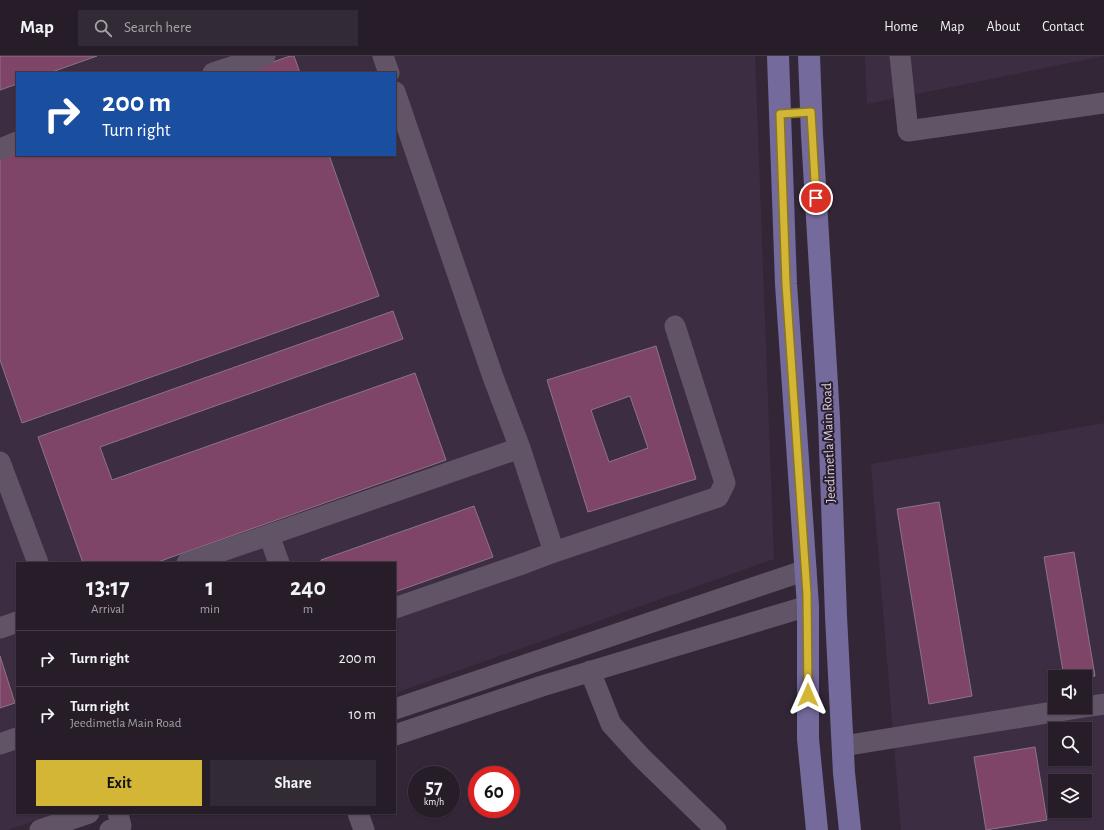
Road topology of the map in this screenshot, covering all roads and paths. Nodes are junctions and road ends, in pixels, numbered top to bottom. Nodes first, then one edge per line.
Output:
1 (265, 56) edge
2 (383, 56) edge
3 (778, 56) edge
4 (809, 56) edge
5 (900, 56) edge
6 (216, 72) edge
7 (388, 72) edge
8 (396, 95) edge
9 (1104, 103) edge
10 (811, 112) junction
11 (780, 114) junction
12 (16, 142) edge
13 (0, 149) edge
14 (675, 326) dead end
15 (520, 448) junction
16 (0, 462) edge
17 (269, 535) junction
18 (554, 552) junction
19 (38, 562) edge
20 (190, 562) edge
21 (279, 562) edge
22 (806, 570) junction
23 (808, 606) junction
24 (396, 608) edge
25 (16, 622) edge
26 (0, 628) edge
27 (590, 671) junction
28 (1104, 704) edge
29 (1092, 706) edge
30 (396, 710) edge
31 (1048, 713) edge
32 (396, 735) edge
33 (16, 738) edge
34 (0, 744) edge
35 (843, 746) junction
36 (86, 814) edge
37 (358, 814) edge
38 (40, 830) edge
39 (364, 830) edge
40 (716, 830) edge
41 (817, 830) edge
42 (850, 830) edge

1 - 6 lane
2 - 7 lane
3 - 11 main road
4 - 10 main road, Jeedimetla Main Road
5 - 9 lane
8 - 15 lane
10 - 11 main road
10 - 35 main road, Jeedimetla Main Road
11 - 22 main road
12 - 13 lane
14 - 18 lane
15 - 17 lane
15 - 18 lane
16 - 19 lane
17 - 20 lane
17 - 21 lane
18 - 24 lane
22 - 23 main road
22 - 30 lane
23 - 27 lane
23 - 41 main road
25 - 26 lane
27 - 32 lane
27 - 40 lane
28 - 29 lane
31 - 35 lane
33 - 34 lane
35 - 42 main road, Jeedimetla Main Road
36 - 38 lane
37 - 39 lane

